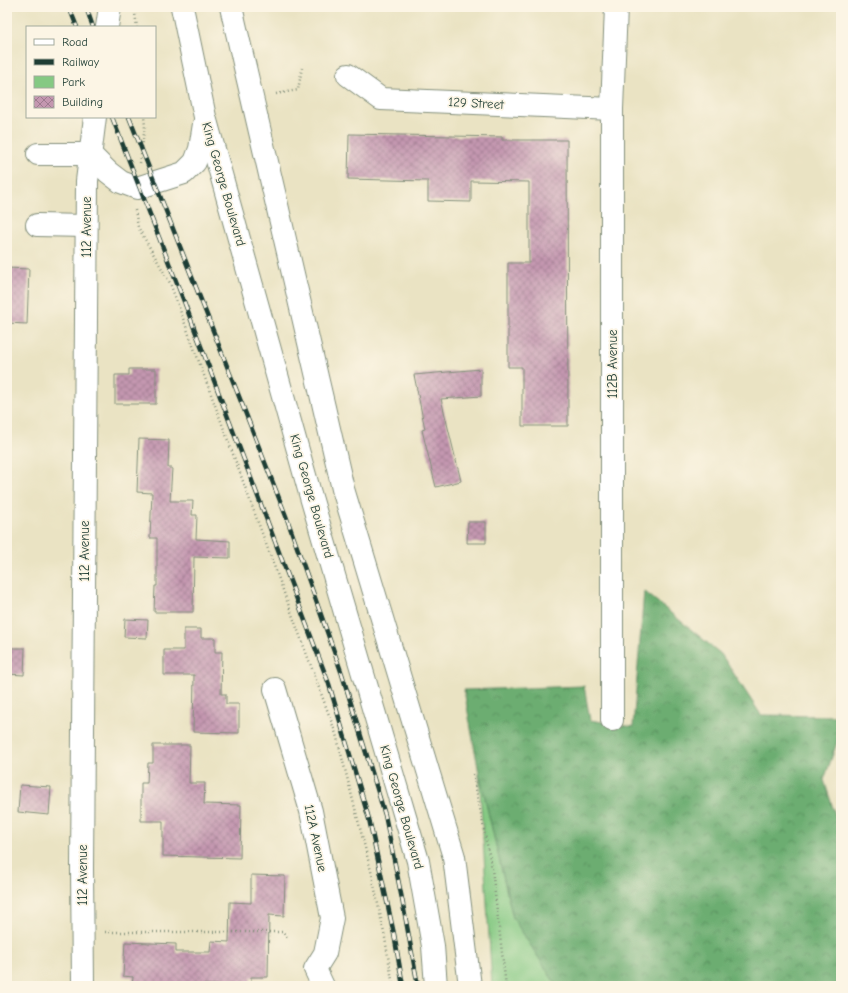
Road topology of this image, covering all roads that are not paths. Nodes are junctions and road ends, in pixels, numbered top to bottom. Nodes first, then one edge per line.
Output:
1 (110, 7) edge
2 (182, 7) edge
3 (231, 7) edge
4 (616, 7) edge
5 (107, 26) edge
6 (348, 75) dead end
7 (612, 109) junction
8 (205, 117) junction
9 (95, 118) edge
10 (38, 154) dead end
11 (90, 154) junction
12 (37, 225) dead end
13 (86, 226) junction
14 (275, 689) dead end
15 (612, 720) dead end
16 (319, 978) edge
17 (83, 986) edge
18 (436, 986) edge
19 (470, 986) edge

1 - 5 main road
2 - 8 main road, King George Boulevard
3 - 19 main road
4 - 7 main road, 112B Avenue
6 - 7 main road, 129 Street
7 - 15 main road, 112B Avenue
8 - 11 main road
8 - 18 main road, King George Boulevard
9 - 11 main road, 112 Avenue
10 - 11 main road
11 - 13 main road, 112 Avenue
12 - 13 main road
13 - 17 main road, 112 Avenue
14 - 16 main road, 112A Avenue

